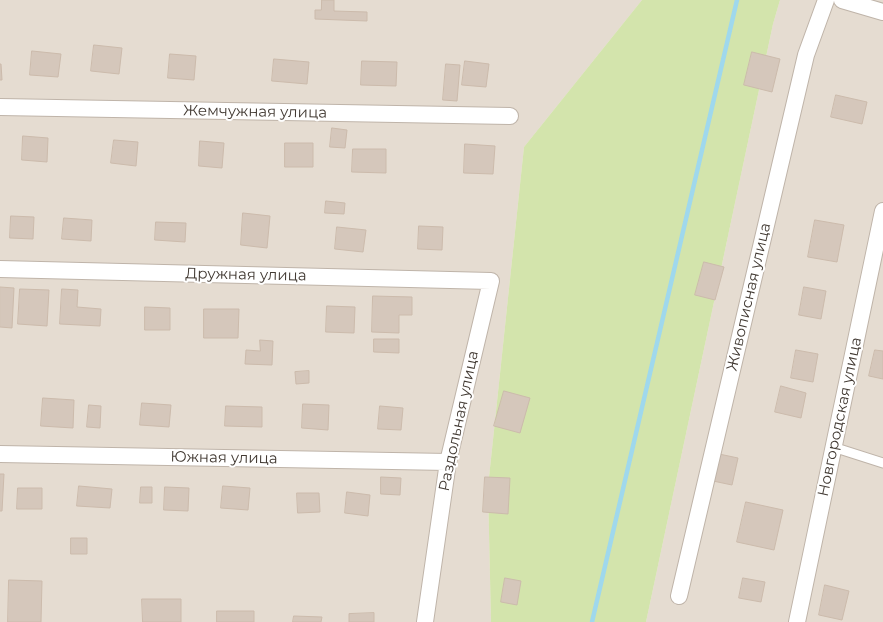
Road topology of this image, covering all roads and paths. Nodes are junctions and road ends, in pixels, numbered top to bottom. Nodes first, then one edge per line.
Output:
1 (826, 0) edge
2 (842, 0) edge
3 (883, 12) edge
4 (0, 107) edge
5 (510, 116) dead end
6 (883, 212) edge
7 (0, 269) edge
8 (491, 281) joint
9 (833, 446) junction
10 (0, 454) edge
11 (448, 462) junction
12 (883, 463) edge
13 (679, 596) dead end
14 (426, 622) edge
15 (797, 622) edge

1 - 13 street, Живописная улица
2 - 3 street
4 - 5 street, Жемчужная улица
6 - 9 street, Новгородская улица
7 - 8 street, Дружная улица
8 - 11 street, Раздольная улица
9 - 12 lane
9 - 15 street, Новгородская улица
10 - 11 street, Южная улица
11 - 14 street, Раздольная улица

